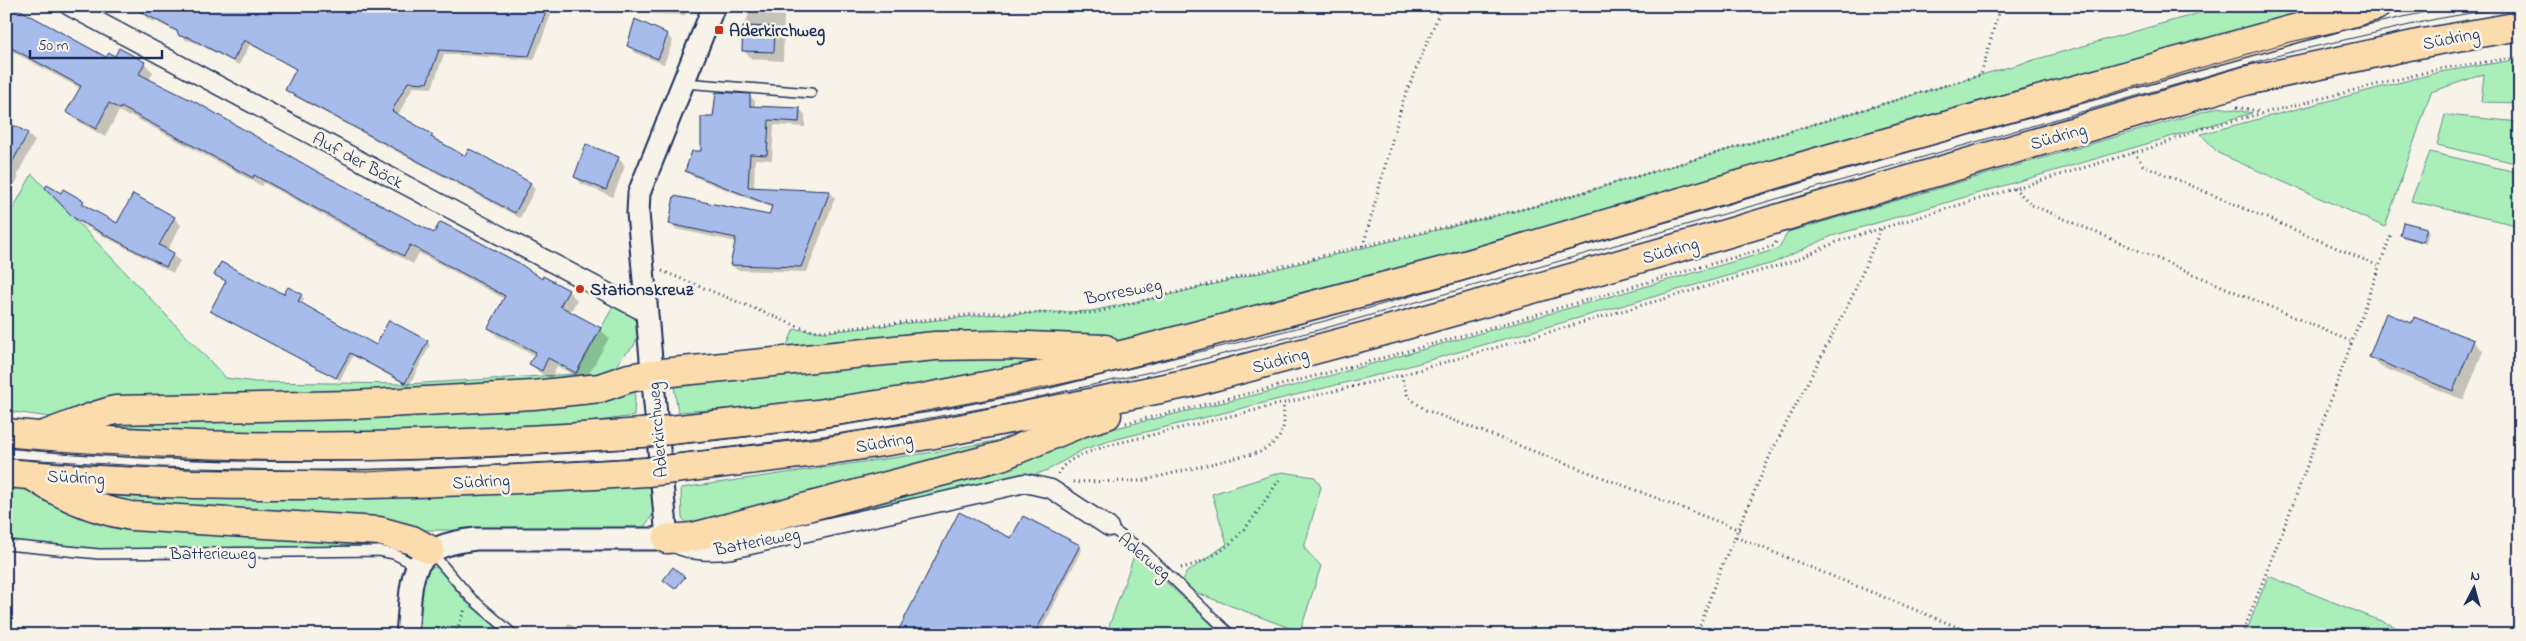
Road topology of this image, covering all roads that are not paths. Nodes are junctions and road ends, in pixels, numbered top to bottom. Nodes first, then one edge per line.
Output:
1 (68, 6) edge
2 (714, 6) edge
3 (2376, 6) edge
4 (2520, 26) edge
5 (683, 83) junction
6 (811, 93) dead end
7 (648, 314) junction
8 (1141, 350) junction
9 (652, 374) junction
10 (1190, 384) junction
11 (6, 433) edge
12 (41, 436) junction
13 (18, 474) edge
14 (1051, 489) joint
15 (1109, 527) joint
16 (667, 539) junction
17 (6, 545) edge
18 (424, 558) junction
19 (406, 635) edge
20 (514, 635) edge
21 (1231, 635) edge

1 - 7 street, Auf der Böck
2 - 5 street, Aderkirchweg
3 - 8 main road
4 - 10 main road, Südring
5 - 6 lane
5 - 7 street, Aderkirchweg
7 - 9 street, Aderkirchweg
8 - 9 main road
8 - 12 main road, bridge
9 - 12 main road
9 - 16 street, Aderkirchweg
10 - 13 main road, Südring, bridge
10 - 16 main road
11 - 12 main road
13 - 18 main road
14 - 15 street, Aderweg
14 - 16 street, Batterieweg
15 - 21 lane, Aderweg
16 - 18 street, Batterieweg
17 - 18 lane, Batterieweg
18 - 19 street
18 - 20 lane

